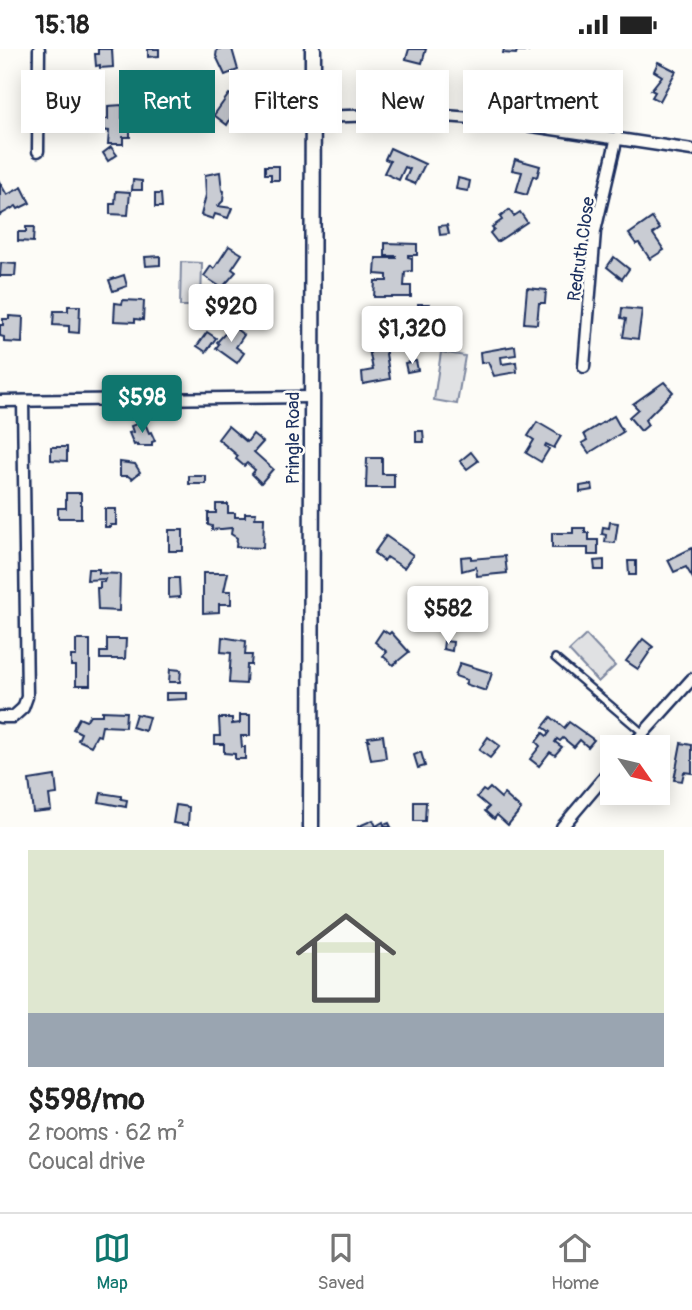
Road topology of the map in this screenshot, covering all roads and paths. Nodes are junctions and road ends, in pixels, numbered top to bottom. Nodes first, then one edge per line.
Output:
1 (39, 49) edge
2 (313, 49) edge
3 (313, 70) edge
4 (342, 117) edge
5 (313, 133) edge
6 (617, 137) junction
7 (692, 150) edge
8 (38, 151) dead end
9 (584, 367) dead end
10 (313, 397) junction
11 (0, 401) edge
12 (23, 401) junction
13 (555, 658) dead end
14 (692, 679) edge
15 (0, 717) edge
16 (643, 733) joint
17 (600, 782) edge
18 (311, 827) edge
19 (562, 827) edge

1 - 8 street
2 - 3 street, Pringle Road
4 - 6 street
5 - 10 street, Pringle Road
6 - 7 street
6 - 9 street, Redruth Close
10 - 12 street
10 - 18 street, Pringle Road
11 - 12 street
12 - 15 street
13 - 16 lane
14 - 16 street
17 - 19 street

